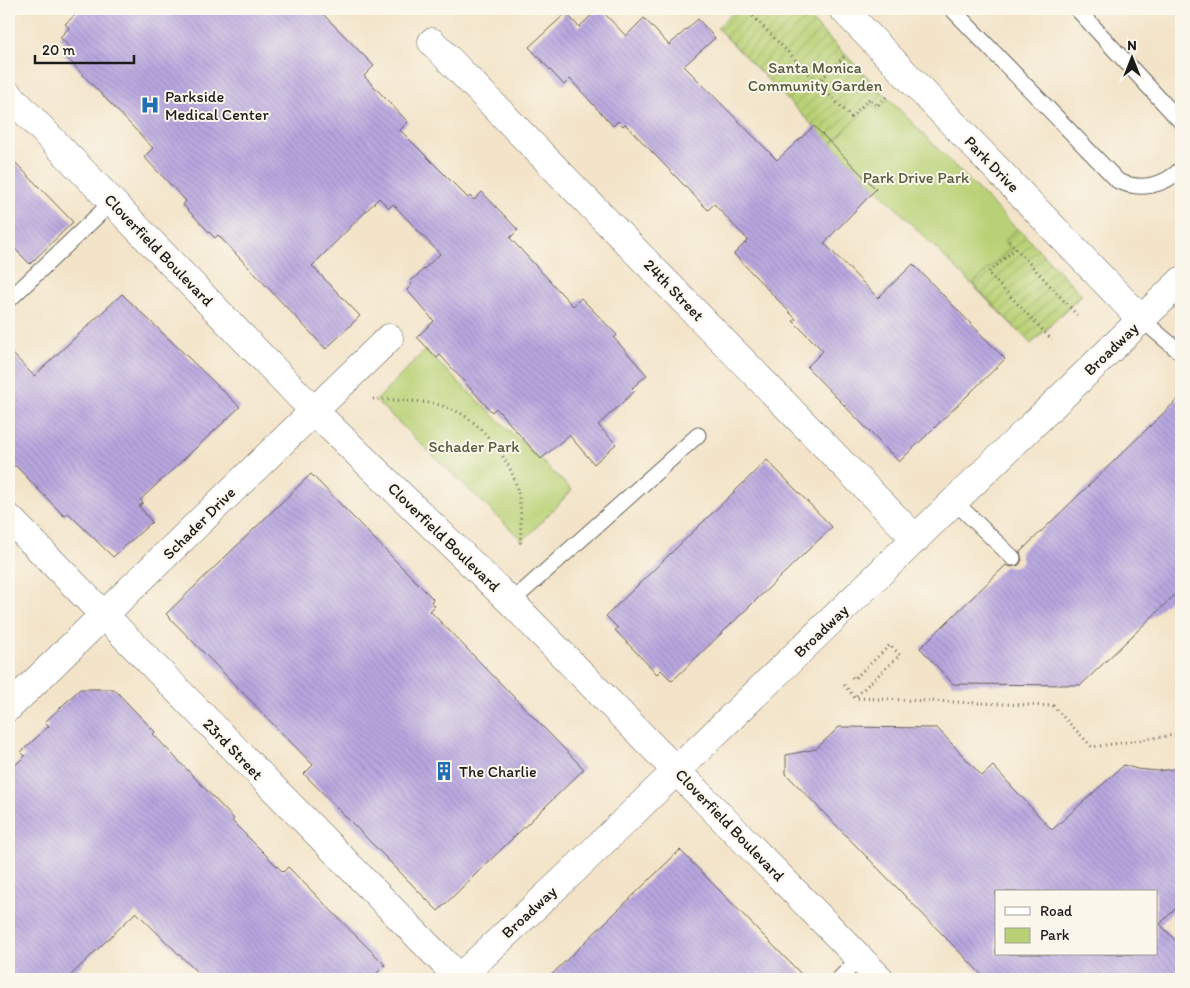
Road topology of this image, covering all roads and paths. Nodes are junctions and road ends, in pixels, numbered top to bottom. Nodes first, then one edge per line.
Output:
1 (746, 9) edge
2 (843, 9) edge
3 (952, 9) edge
4 (1077, 9) edge
5 (432, 42) dead end
6 (852, 49) dead end
7 (818, 82) junction
8 (893, 91) dead end
9 (9, 95) edge
10 (1181, 122) edge
11 (1181, 169) edge
12 (112, 202) junction
13 (1009, 241) dead end
14 (1016, 248) junction
15 (1181, 280) edge
16 (10, 297) edge
17 (1077, 315) dead end
18 (1141, 319) junction
19 (389, 338) dead end
20 (1052, 340) dead end
21 (1181, 354) edge
22 (373, 399) dead end
23 (313, 410) junction
24 (698, 435) dead end
25 (954, 501) junction
26 (9, 518) edge
27 (916, 539) junction
28 (520, 547) dead end
29 (1014, 558) dead end
30 (511, 602) junction
31 (105, 616) junction
32 (852, 677) dead end
33 (844, 685) dead end
34 (855, 698) junction
35 (9, 707) edge
36 (1181, 734) edge
37 (676, 769) junction
38 (860, 958) junction
39 (458, 979) edge
40 (839, 979) edge
41 (880, 979) edge

1 - 7 path
2 - 18 street, Park Drive
3 - 11 lane
4 - 10 lane
5 - 27 street, 24th Street
6 - 7 path
7 - 8 path
9 - 12 street, Cloverfield Boulevard
12 - 16 lane
12 - 23 street, Cloverfield Boulevard
13 - 14 path
14 - 17 path
14 - 20 path
15 - 18 street, Broadway
18 - 21 lane
18 - 25 street, Broadway
19 - 23 street, Schader Drive
22 - 28 path
23 - 30 street, Cloverfield Boulevard
23 - 31 street, Schader Drive
24 - 30 lane
25 - 27 street, Broadway
25 - 29 lane
26 - 31 street, 23rd Street
27 - 37 street, Broadway
30 - 37 street, Cloverfield Boulevard
31 - 35 street, Schader Drive
31 - 39 street, 23rd Street
32 - 34 path
33 - 34 path
34 - 36 path
37 - 38 street, Cloverfield Boulevard
37 - 39 street, Broadway
38 - 40 lane
38 - 41 street, Cloverfield Boulevard

